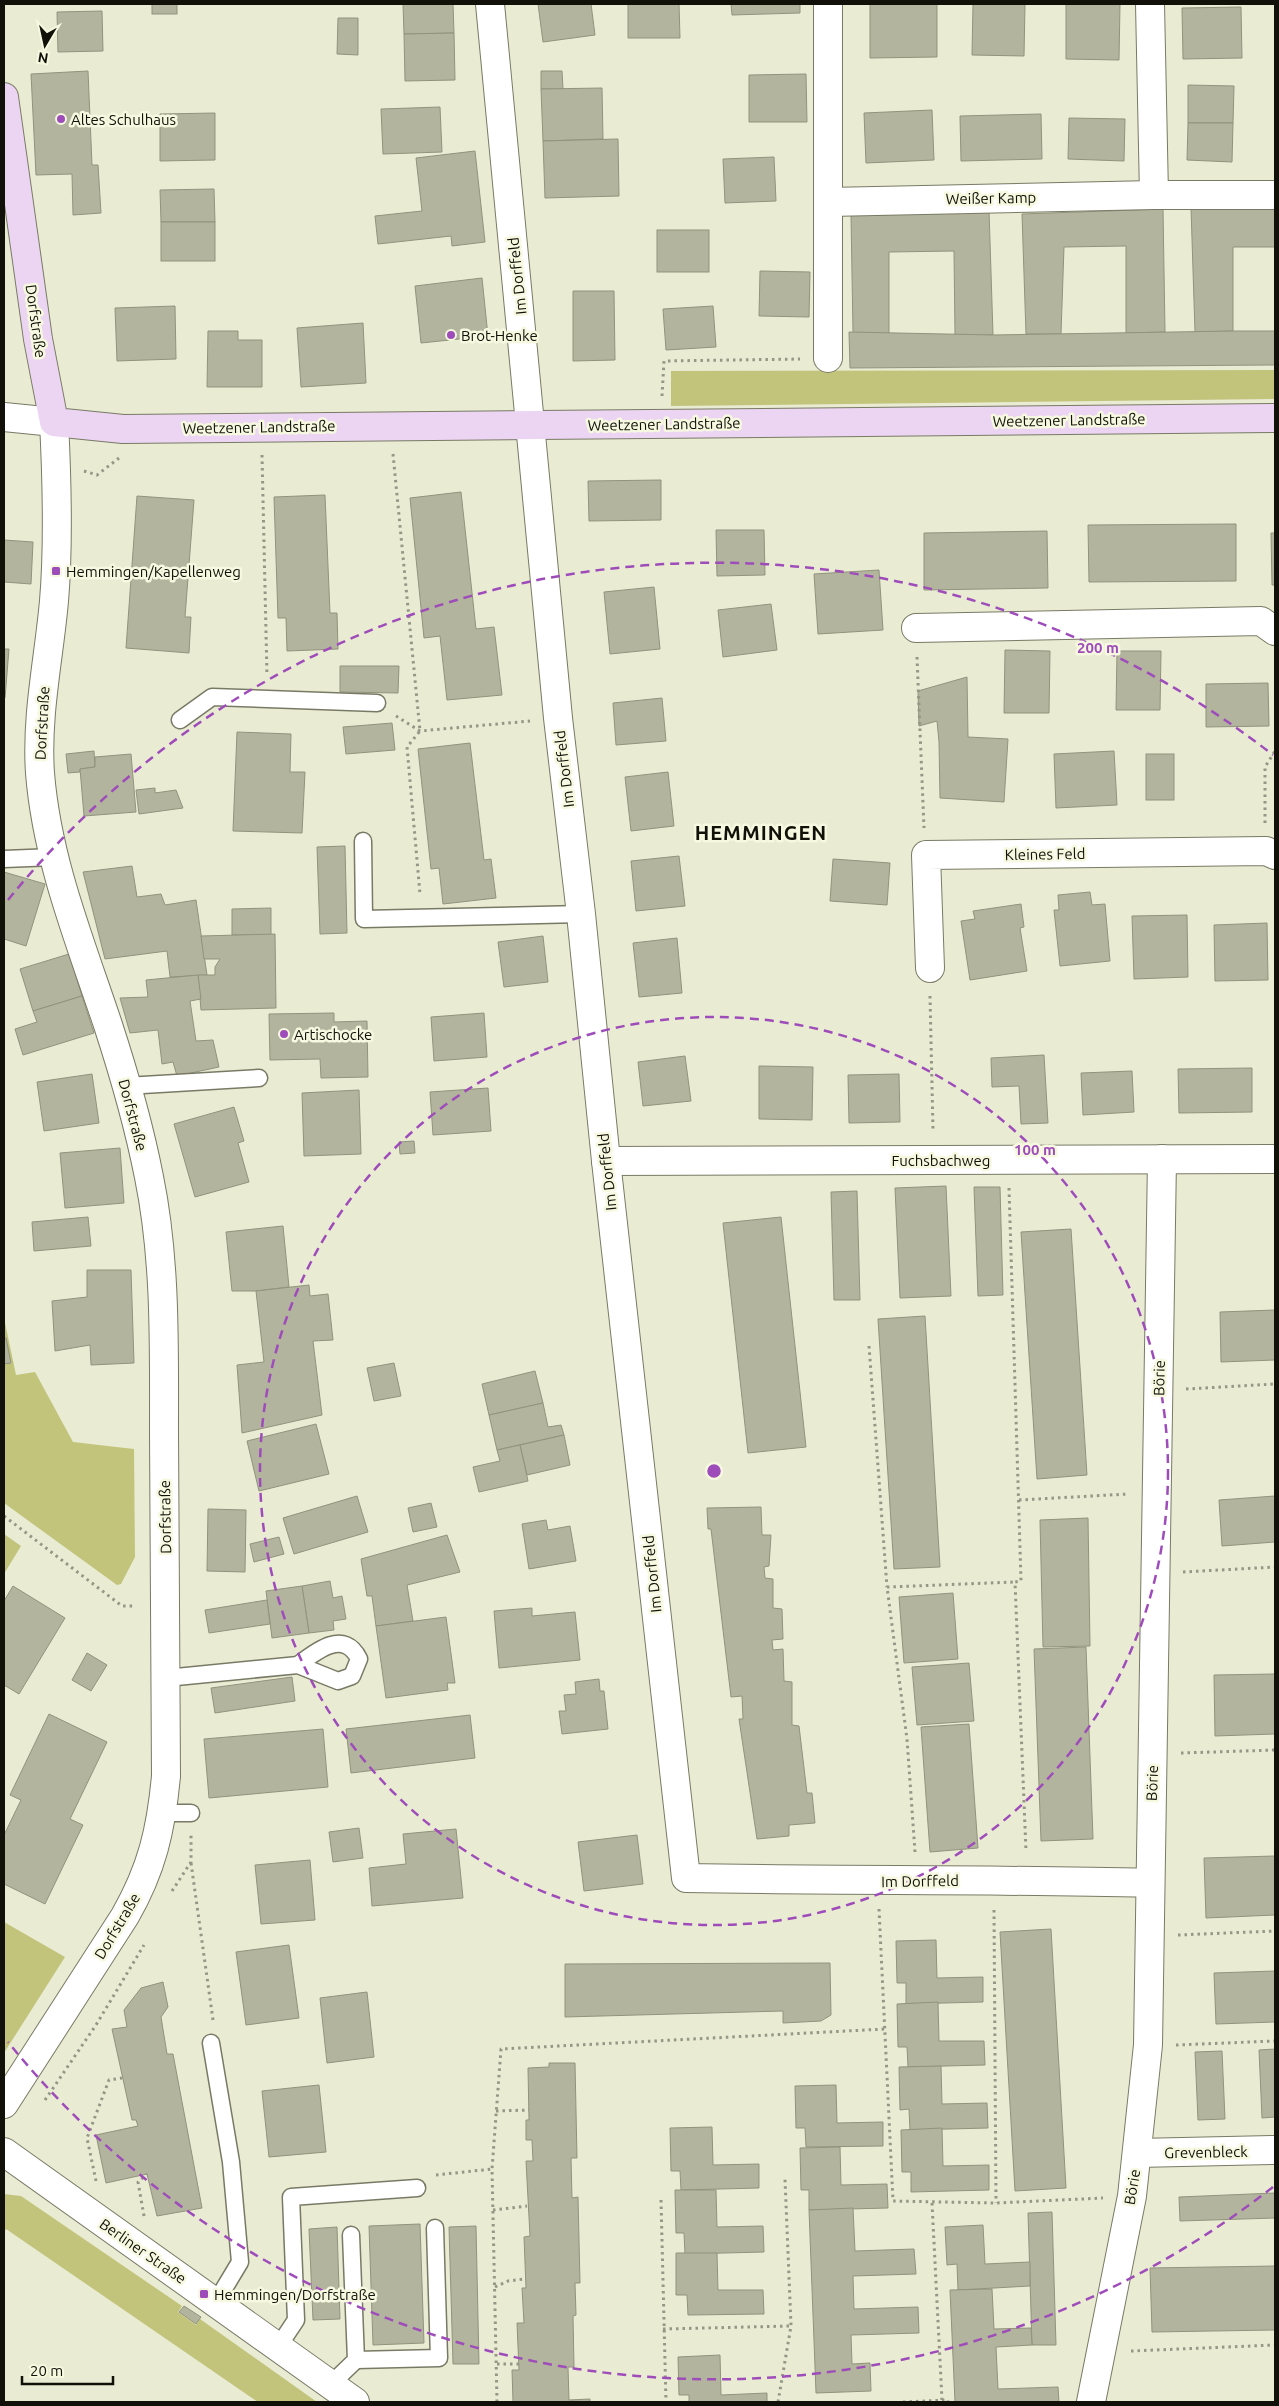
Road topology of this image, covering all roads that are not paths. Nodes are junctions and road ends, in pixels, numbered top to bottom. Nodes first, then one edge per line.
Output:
1 (490, 4) edge
2 (828, 4) edge
3 (1150, 4) edge
4 (4, 97) edge
5 (1154, 195) junction
6 (1275, 196) edge
7 (828, 202) junction
8 (828, 358) road end
9 (4, 417) edge
10 (1275, 418) edge
11 (54, 422) junction
12 (531, 425) junction
13 (916, 628) road end
14 (1275, 631) edge
15 (377, 703) road end
16 (180, 720) dead end
17 (363, 841) dead end
18 (1270, 853) edge
19 (54, 858) junction
20 (4, 859) edge
21 (582, 914) junction
22 (930, 968) road end
23 (258, 1078) dead end
24 (126, 1086) junction
25 (1162, 1159) junction
26 (1275, 1159) edge
27 (606, 1161) junction
28 (298, 1665) dead end
29 (166, 1678) junction
30 (163, 1813) junction
31 (191, 1813) dead end
32 (1149, 1883) junction
33 (211, 2043) road end
34 (4, 2104) edge
35 (1275, 2150) edge
36 (4, 2152) edge
37 (1137, 2153) junction
38 (417, 2188) road end
39 (435, 2228) dead end
40 (351, 2235) dead end
41 (216, 2302) junction
42 (278, 2347) junction
43 (356, 2360) junction
44 (332, 2384) junction
45 (355, 2402) edge
46 (1091, 2402) edge

1 - 12 street, Im Dorffeld
2 - 7 street
3 - 5 street
4 - 11 main road, Dorfstraße
5 - 6 street, Weißer Kamp
5 - 7 street, Weißer Kamp
7 - 8 street
9 - 11 street
10 - 12 main road, Weetzener Landstraße
11 - 12 main road, Weetzener Landstraße
11 - 19 street, Dorfstraße
12 - 21 street, Im Dorffeld
13 - 14 street
15 - 16 lane
17 - 21 lane
18 - 22 street, Kleines Feld
19 - 20 lane
19 - 24 street, Dorfstraße
21 - 27 street, Im Dorffeld
23 - 24 lane
24 - 29 street, Dorfstraße
25 - 26 street, Fuchsbachweg
25 - 27 street, Fuchsbachweg
25 - 32 street, Börie
27 - 32 street, Im Dorffeld
28 - 29 lane
29 - 30 street, Dorfstraße
30 - 31 lane
30 - 34 street, Dorfstraße
32 - 37 street, Börie
33 - 41 lane
35 - 37 street, Grevenbleck
36 - 41 street, Berliner Straße
37 - 46 street, Börie
38 - 42 lane
39 - 43 lane
40 - 43 lane
41 - 42 street, Berliner Straße
42 - 44 street, Berliner Straße
43 - 44 lane
44 - 45 street, Berliner Straße

